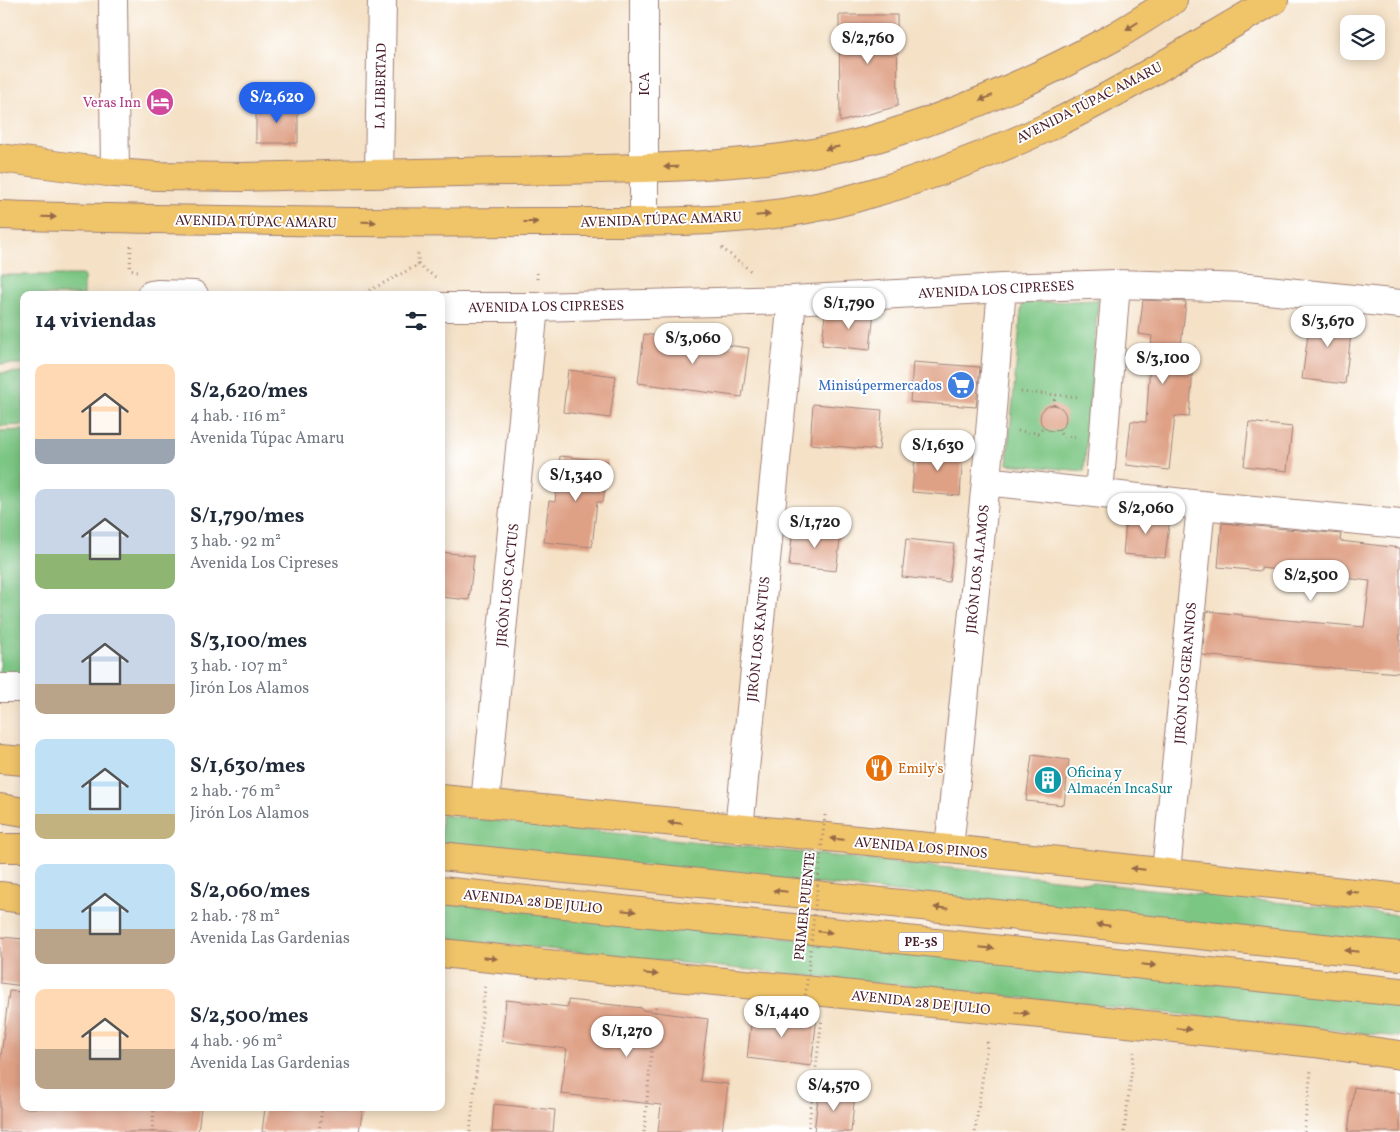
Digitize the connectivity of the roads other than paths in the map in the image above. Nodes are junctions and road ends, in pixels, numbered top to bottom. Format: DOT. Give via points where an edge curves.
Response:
graph roads {
  1 [pos="113,0"];
  2 [pos="382,0"];
  3 [pos="644,0"];
  4 [pos="1173,0"];
  5 [pos="1274,0"];
  6 [pos="0,158"];
  7 [pos="644,168"];
  8 [pos="379,173"];
  9 [pos="115,174"];
  10 [pos="0,215"];
  11 [pos="644,221"];
  12 [pos="1116,284"];
  13 [pos="1002,288"];
  14 [pos="792,300"];
  15 [pos="1400,304"];
  16 [pos="534,307"];
  17 [pos="445,308"];
  18 [pos="986,481"];
  19 [pos="1099,493"];
  20 [pos="1201,505"];
  21 [pos="1400,524"];
  22 [pos="0,688"];
  23 [pos="20,688"];
  24 [pos="0,759"];
  25 [pos="20,761"];
  26 [pos="445,800"];
  27 [pos="486,803"];
  28 [pos="0,808"];
  29 [pos="20,811"];
  30 [pos="739,829"];
  31 [pos="0,848"];
  32 [pos="20,848"];
  33 [pos="949,849"];
  34 [pos="445,856"];
  35 [pos="1166,872"];
  36 [pos="445,891"];
  37 [pos="0,896"];
  38 [pos="20,898"];
  39 [pos="1400,898"];
  40 [pos="445,953"];
  41 [pos="1400,956"];
  42 [pos="1400,992"];
  43 [pos="1400,1055"];
  1 -- 9 [label="street"];
  2 -- 8 [label="street, LA LIBERTAD"];
  3 -- 7 [label="street, ICA"];
  4 -- 7 [label="main road, one-way" via="1066,61 994,95 886,136 768,160"];
  11 -- 5 [label="main road, AVENIDA TÚPAC AMARU, one-way" via="769,215 813,208 940,172 1048,127 1099,101"];
  6 -- 9 [label="main road"];
  7 -- 8 [label="main road"];
  7 -- 11 [label="street, ICA"];
  8 -- 9 [label="main road" via="241,177"];
  10 -- 11 [label="main road, AVENIDA TÚPAC AMARU, one-way" via="418,223"];
  12 -- 13 [label="street, AVENIDA LOS CIPRESES"];
  12 -- 15 [label="street, AVENIDA LOS CIPRESES" via="1248,288"];
  12 -- 19 [label="street"];
  13 -- 14 [label="street, AVENIDA LOS CIPRESES"];
  13 -- 18 [label="street, JIRÓN LOS ALAMOS"];
  14 -- 16 [label="street, AVENIDA LOS CIPRESES"];
  14 -- 30 [label="street, JIRÓN LOS KANTUS"];
  16 -- 17 [label="street, AVENIDA LOS CIPRESES"];
  16 -- 27 [label="street, JIRÓN LOS CACTUS"];
  18 -- 19 [label="street"];
  18 -- 33 [label="street, JIRÓN LOS ALAMOS"];
  19 -- 20 [label="street"];
  20 -- 21 [label="street"];
  20 -- 35 [label="street, JIRÓN LOS GERANIOS"];
  22 -- 23 [label="street"];
  24 -- 25 [label="main road"];
  26 -- 27 [label="main road, AVENIDA LOS PINOS"];
  30 -- 27 [label="main road, AVENIDA LOS PINOS, one-way"];
  28 -- 29 [label="main road"];
  33 -- 30 [label="main road, AVENIDA LOS PINOS, one-way"];
  31 -- 32 [label="main road"];
  35 -- 33 [label="main road, AVENIDA LOS PINOS, one-way"];
  41 -- 34 [label="main road, one-way"];
  39 -- 35 [label="main road, AVENIDA LOS PINOS, one-way"];
  36 -- 42 [label="main road, AVENIDA 28 DE JULIO / PE-3S, one-way"];
  37 -- 38 [label="main road"];
  40 -- 43 [label="main road, AVENIDA 28 DE JULIO, one-way" via="659,975 815,996 1138,1024"];
}
